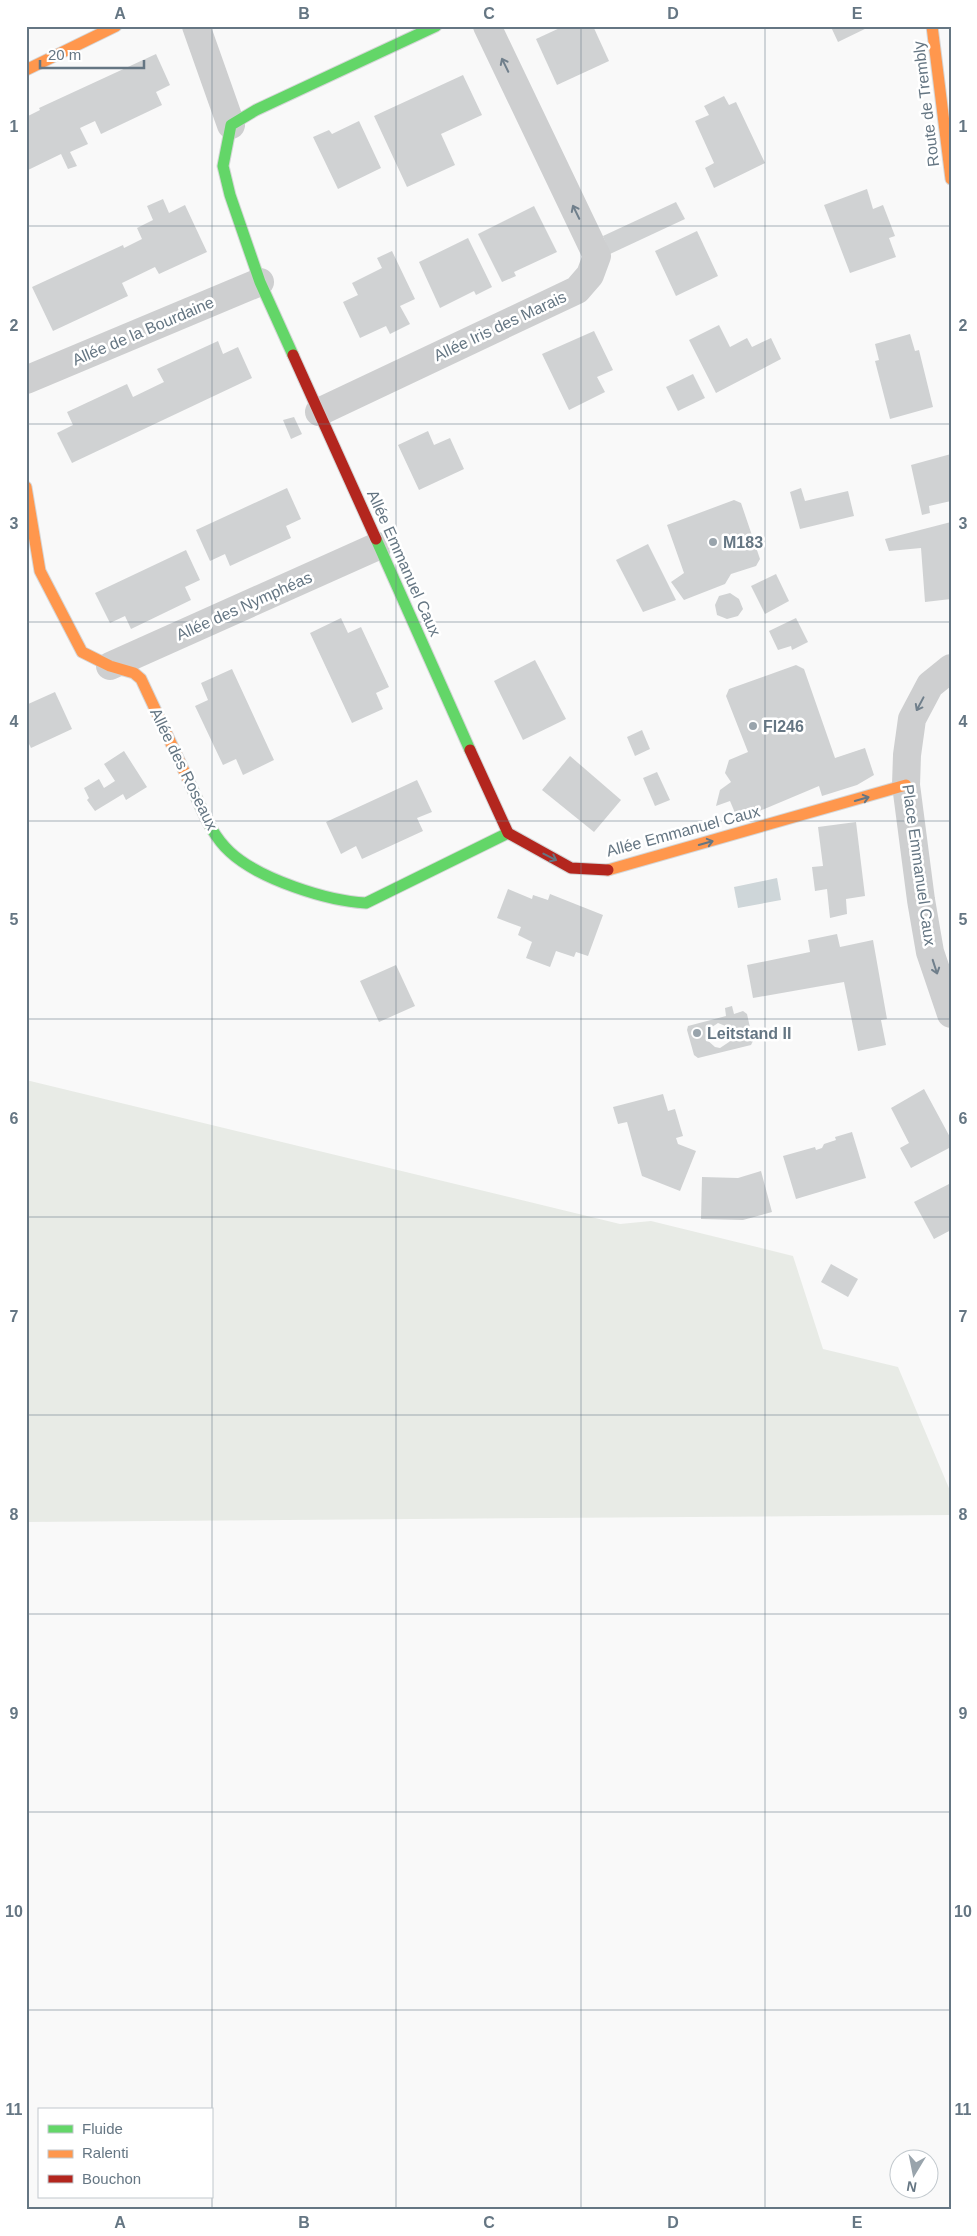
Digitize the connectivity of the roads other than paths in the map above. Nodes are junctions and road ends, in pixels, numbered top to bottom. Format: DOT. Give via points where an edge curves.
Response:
graph roads {
  1 [pos="116,26"];
  2 [pos="196,26"];
  3 [pos="436,26"];
  4 [pos="487,26"];
  5 [pos="932,26"];
  6 [pos="26,70"];
  7 [pos="230,125"];
  8 [pos="951,179"];
  9 [pos="260,282"];
  10 [pos="26,380"];
  11 [pos="319,412"];
  12 [pos="26,487"];
  13 [pos="378,546"];
  14 [pos="110,666"];
  15 [pos="951,668"];
  16 [pos="906,785"];
  17 [pos="508,832"];
  18 [pos="951,1014"];
  1 -- 6 [label="street"];
  2 -- 7 [label="street"];
  3 -- 7 [label="street"];
  11 -- 4 [label="street, Allée Iris des Marais, one-way" via="577,290 590,275 597,256"];
  5 -- 8 [label="street, Route de Trembly"];
  7 -- 9 [label="street, Allée Emmanuel Caux" via="222,166"];
  9 -- 10 [label="street, Allée de la Bourdaine"];
  9 -- 11 [label="street, Allée Emmanuel Caux"];
  11 -- 13 [label="street, Allée Emmanuel Caux"];
  12 -- 14 [label="street, Allée des Roseaux" via="40,571 82,652"];
  13 -- 14 [label="street, Allée des Nymphéas"];
  13 -- 17 [label="street, Allée Emmanuel Caux"];
  14 -- 17 [label="street, Allée des Roseaux" via="134,673 140,679 210,829 230,852 244,862 290,885 346,902 366,903"];
  15 -- 16 [label="street, Place Emmanuel Caux, one-way" via="930,685 912,719"];
  17 -- 16 [label="street, Allée Emmanuel Caux, one-way" via="571,868 609,870"];
  16 -- 18 [label="street, Place Emmanuel Caux, one-way" via="930,952"];
}
